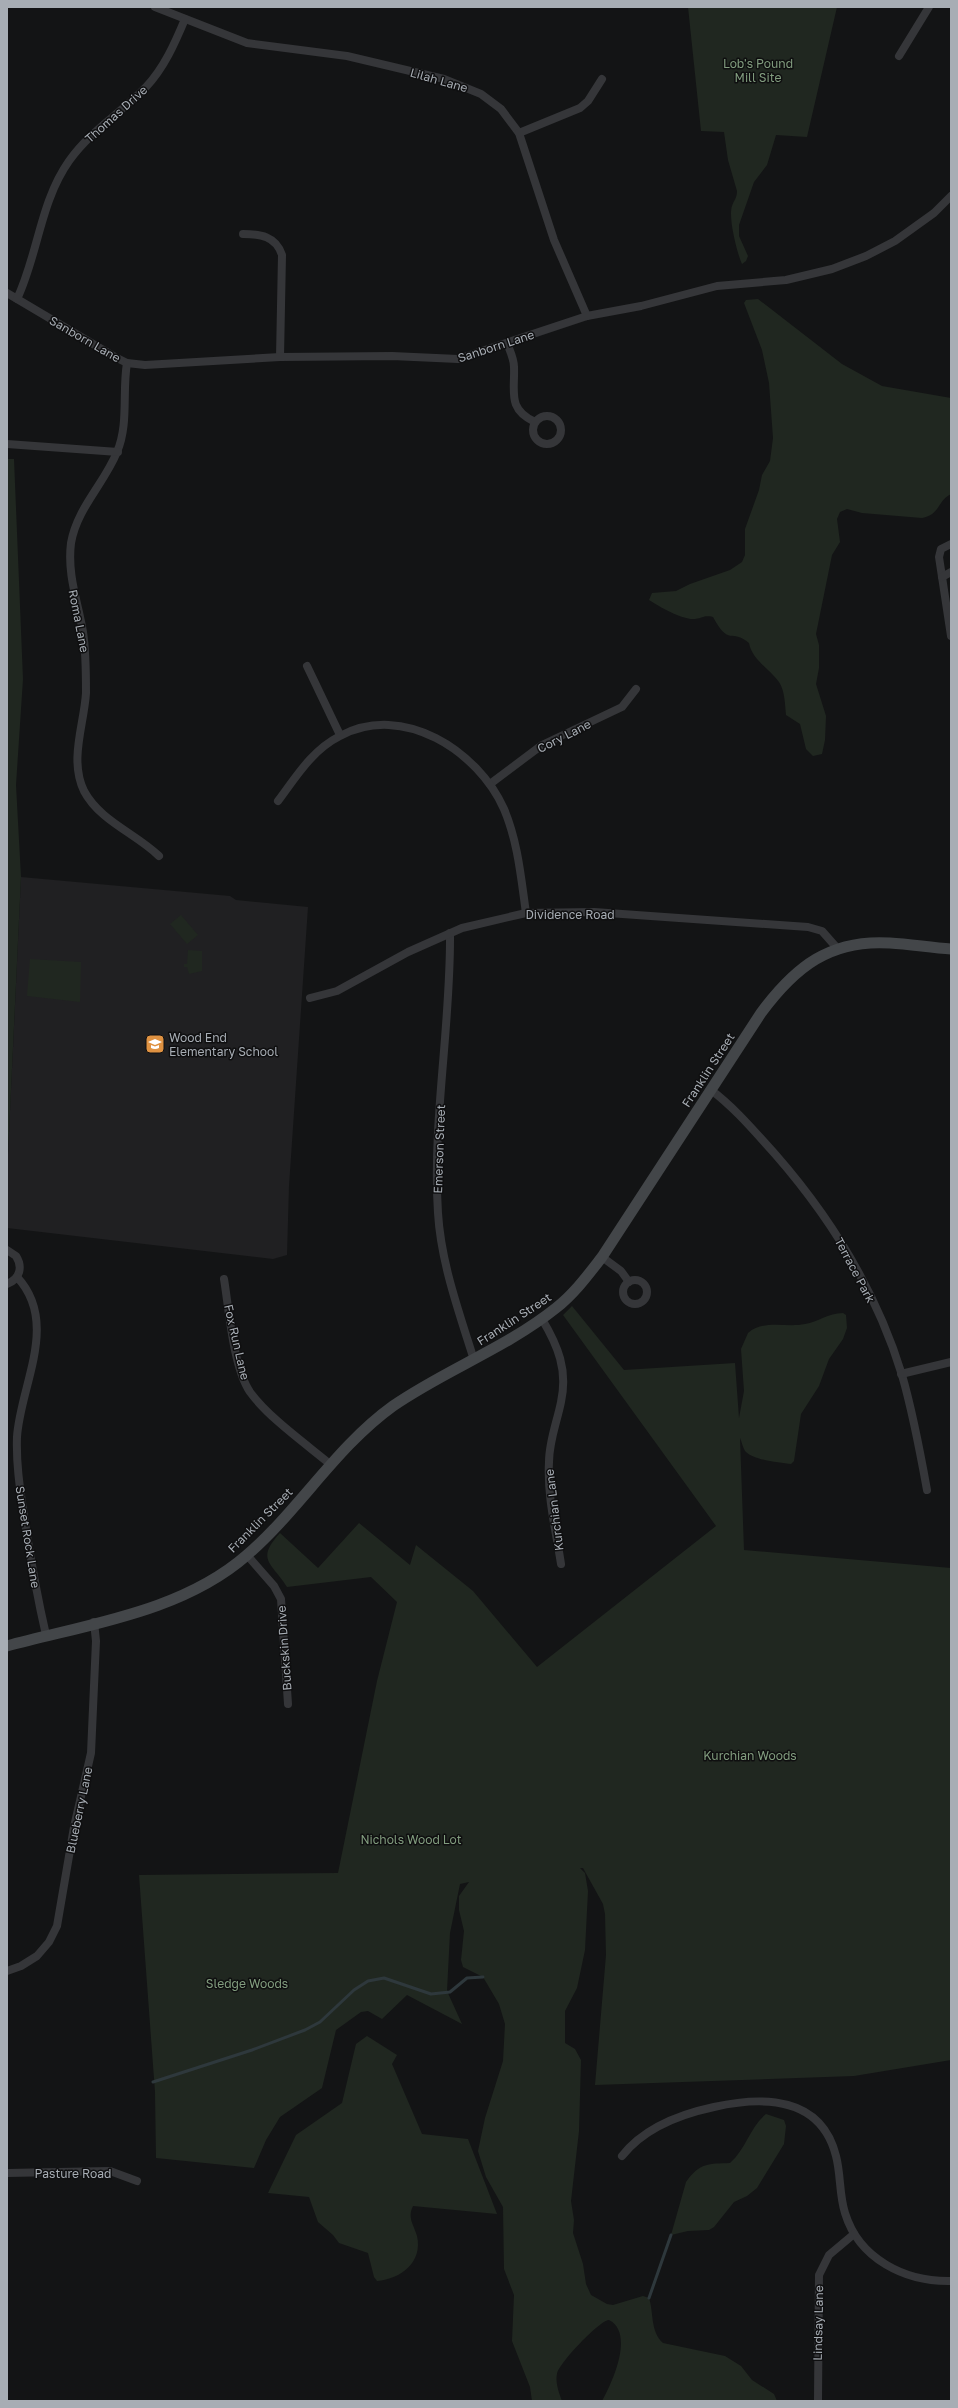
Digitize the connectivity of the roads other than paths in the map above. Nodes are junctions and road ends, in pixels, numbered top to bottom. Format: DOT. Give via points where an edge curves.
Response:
graph roads {
  1 [pos="155,7"];
  2 [pos="929,7"];
  3 [pos="186,19"];
  4 [pos="899,56"];
  5 [pos="602,80"];
  6 [pos="519,133"];
  7 [pos="951,196"];
  8 [pos="243,234"];
  9 [pos="7,293"];
  10 [pos="17,300"];
  11 [pos="587,316"];
  12 [pos="507,343"];
  13 [pos="280,357"];
  14 [pos="127,363"];
  15 [pos="536,422"];
  16 [pos="7,444"];
  17 [pos="118,452"];
  18 [pos="951,544"];
  19 [pos="951,572"];
  20 [pos="942,577"];
  21 [pos="951,636"];
  22 [pos="308,666"];
  23 [pos="636,689"];
  24 [pos="340,735"];
  25 [pos="490,784"];
  26 [pos="278,801"];
  27 [pos="159,856"];
  28 [pos="526,913"];
  29 [pos="450,933"];
  30 [pos="837,948"];
  31 [pos="951,949"];
  32 [pos="310,998"];
  33 [pos="711,1090"];
  34 [pos="7,1250"];
  35 [pos="602,1257"];
  36 [pos="17,1277"];
  37 [pos="224,1279"];
  38 [pos="629,1282"];
  39 [pos="7,1284"];
  40 [pos="542,1319"];
  41 [pos="474,1360"];
  42 [pos="951,1362"];
  43 [pos="901,1374"];
  44 [pos="330,1464"];
  45 [pos="928,1490"];
  46 [pos="247,1555"];
  47 [pos="561,1564"];
  48 [pos="94,1622"];
  49 [pos="46,1635"];
  50 [pos="7,1646"];
  51 [pos="288,1704"];
  52 [pos="7,1971"];
  53 [pos="622,2156"];
  54 [pos="7,2173"];
  55 [pos="137,2181"];
  56 [pos="854,2234"];
  57 [pos="951,2281"];
  58 [pos="818,2401"];
  1 -- 3 [label="street, Lilah Lane"];
  2 -- 4 [label="street"];
  3 -- 6 [label="street, Lilah Lane" via="247,43 347,56 461,85 495,104"];
  3 -- 10 [label="street, Thomas Drive" via="167,59 151,81 96,130 69,162 49,202 29,273"];
  5 -- 6 [label="street" via="580,108"];
  6 -- 11 [label="street, Lilah Lane" via="554,240"];
  7 -- 11 [label="street, Sanborn Lane" via="934,213 895,241 832,269 786,280 717,286 641,306"];
  8 -- 13 [label="street" via="268,237 276,243 281,252 283,274"];
  9 -- 10 [label="street, Sanborn Lane"];
  10 -- 14 [label="street, Sanborn Lane"];
  11 -- 12 [label="street, Sanborn Lane"];
  12 -- 13 [label="street, Sanborn Lane" via="448,360 392,356"];
  12 -- 15 [label="street" via="514,365 514,400 525,417"];
  13 -- 14 [label="street, Sanborn Lane" via="151,365"];
  14 -- 17 [label="street, Roma Lane" via="123,430"];
  16 -- 17 [label="street"];
  17 -- 27 [label="street, Roma Lane" via="82,512 72,543 70,577 83,632 86,665 86,694 77,756 78,769 85,791 98,809"];
  18 -- 20 [label="street" via="939,552"];
  19 -- 20 [label="street"];
  20 -- 21 [label="street"];
  22 -- 24 [label="street"];
  23 -- 25 [label="street, Cory Lane" via="622,707 546,742"];
  24 -- 25 [label="street" via="381,725 402,726 424,732 456,750 472,763"];
  24 -- 26 [label="street" via="305,765"];
  25 -- 28 [label="street" via="504,810 512,834"];
  28 -- 29 [label="street, Dividence Road" via="485,921"];
  28 -- 30 [label="street, Dividence Road" via="594,912 808,927 822,931"];
  29 -- 32 [label="street, Dividence Road" via="408,952 337,991"];
  29 -- 41 [label="street, Emerson Street" via="448,1015 437,1167 438,1213 446,1265"];
  30 -- 31 [label="main road, Franklin Street" via="878,942"];
  30 -- 33 [label="main road, Franklin Street" via="808,964 783,984"];
  33 -- 35 [label="main road, Franklin Street"];
  33 -- 43 [label="street, Terrace Park" via="750,1127 804,1188 824,1215 861,1278 890,1342"];
  34 -- 36 [label="street" via="16,1256 19,1262"];
  35 -- 38 [label="street" via="621,1271"];
  35 -- 40 [label="main road, Franklin Street" via="575,1291"];
  36 -- 39 [label="street"];
  36 -- 49 [label="street, Sunset Rock Lane" via="30,1299 36,1327 35,1357 20,1415 17,1464 32,1565"];
  37 -- 44 [label="street, Fox Run Lane" via="240,1366 250,1392 266,1410"];
  40 -- 41 [label="main road, Franklin Street"];
  40 -- 47 [label="street, Kurchian Lane" via="558,1350 563,1372 563,1392 550,1442 549,1463 551,1504"];
  41 -- 44 [label="main road, Franklin Street" via="381,1415"];
  42 -- 43 [label="street"];
  43 -- 45 [label="street, Terrace Park"];
  44 -- 46 [label="main road, Franklin Street"];
  46 -- 48 [label="main road, Franklin Street" via="208,1582 183,1595 158,1605"];
  46 -- 51 [label="street, Buckskin Drive" via="274,1586 281,1599"];
  48 -- 49 [label="main road, Franklin Street"];
  48 -- 52 [label="street, Blueberry Lane" via="96,1641 91,1753 74,1828 57,1926 49,1942 37,1956 22,1966"];
  49 -- 50 [label="main road, Franklin Street"];
  53 -- 56 [label="street" via="642,2136 684,2115 746,2101 778,2102 809,2116 822,2127 830,2140 838,2163 844,2211"];
  54 -- 55 [label="street, Pasture Road" via="110,2171"];
  56 -- 57 [label="street" via="866,2249 894,2270 918,2278"];
  56 -- 58 [label="street, Lindsay Lane" via="828,2255 820,2272"];
}
